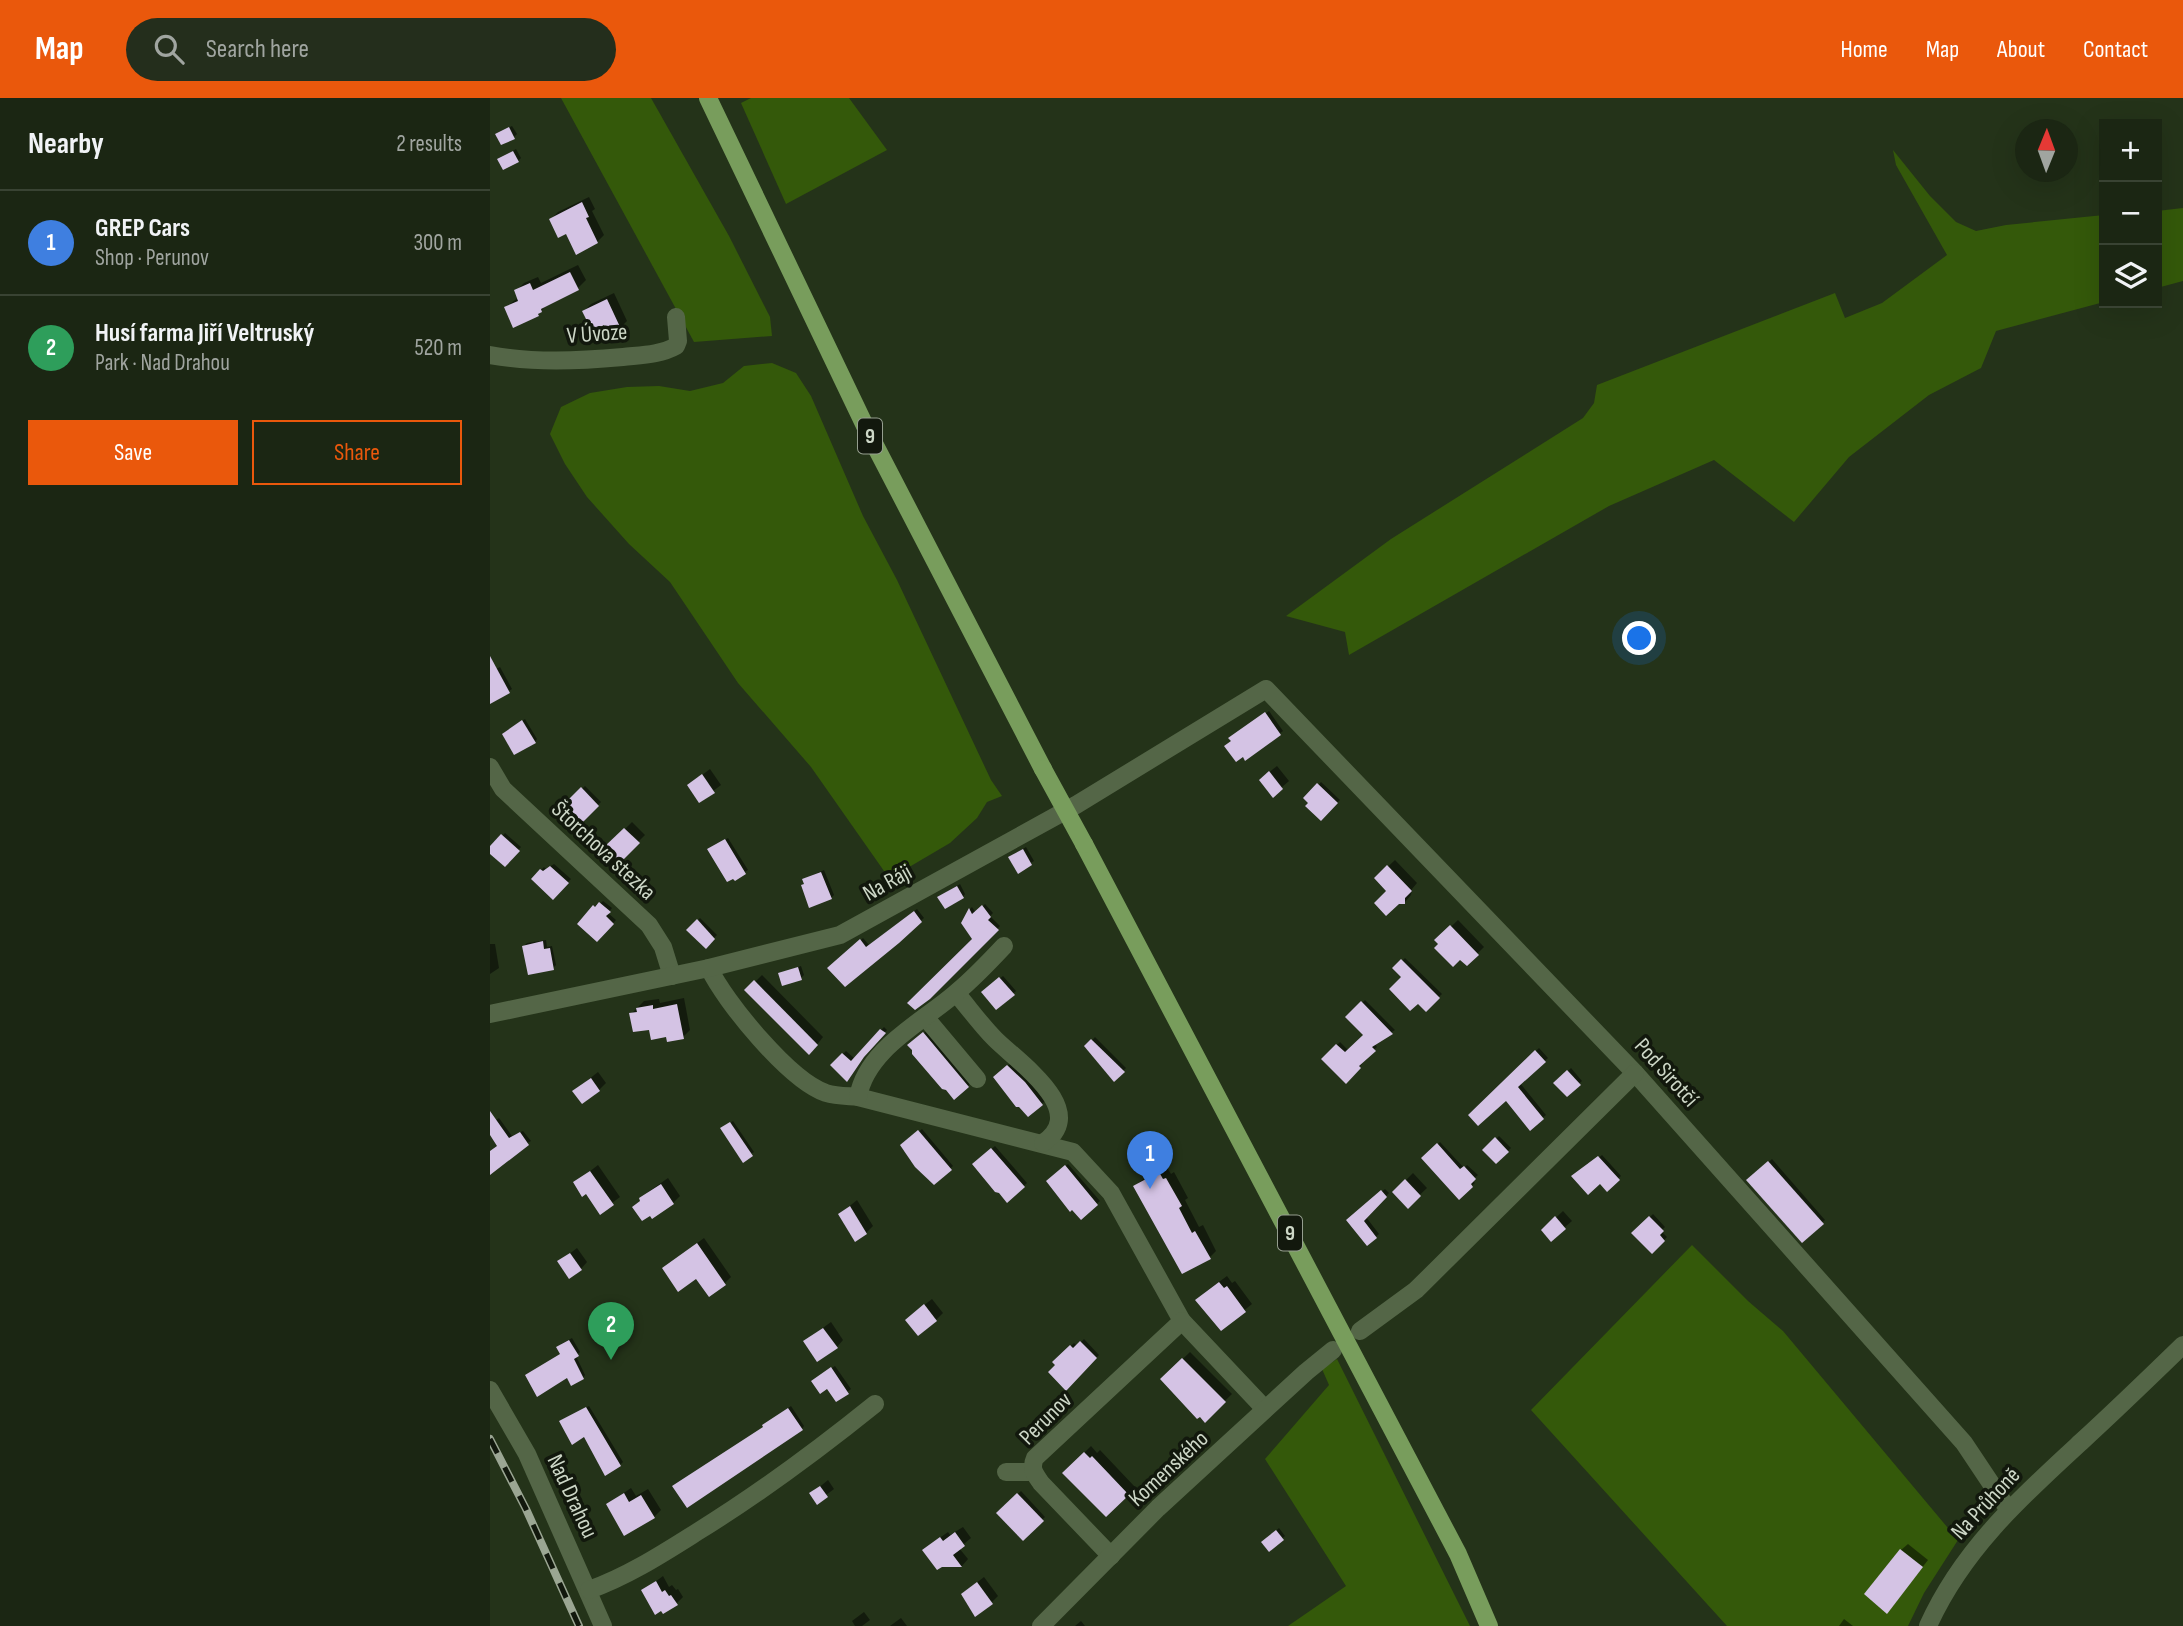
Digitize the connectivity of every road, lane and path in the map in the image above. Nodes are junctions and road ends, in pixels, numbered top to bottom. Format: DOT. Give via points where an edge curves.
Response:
graph roads {
  1 [pos="708,98"];
  2 [pos="676,317"];
  3 [pos="490,355"];
  4 [pos="1266,689"];
  5 [pos="490,767"];
  6 [pos="1004,946"];
  7 [pos="709,968"];
  8 [pos="672,976"];
  9 [pos="956,993"];
  10 [pos="490,1014"];
  11 [pos="925,1017"];
  12 [pos="1635,1073"];
  13 [pos="977,1079"];
  14 [pos="858,1097"];
  15 [pos="1043,1143"];
  16 [pos="1182,1321"];
  17 [pos="1360,1331"];
  18 [pos="2183,1345"];
  19 [pos="1333,1350"];
  20 [pos="490,1390"];
  21 [pos="875,1404"];
  22 [pos="1265,1409"];
  23 [pos="1006,1472"];
  24 [pos="1033,1472"];
  25 [pos="2008,1509"];
  26 [pos="1111,1556"];
  27 [pos="589,1590"];
  28 [pos="603,1626"];
  29 [pos="1041,1626"];
  30 [pos="1489,1626"];
  31 [pos="1928,1626"];
  1 -- 30 [label="main road, 9, bridge" via="866,428 1458,1554"];
  2 -- 3 [label="street, V Úvoze" via="676,346 662,352 544,361"];
  4 -- 7 [label="street, Na Ráji" via="1076,804 840,935"];
  4 -- 12 [label="street, Pod Sirotčí"];
  5 -- 8 [label="street, Štorchova stezka" via="503,789 649,925 663,947"];
  6 -- 9 [label="street"];
  7 -- 8 [label="street, Na Ráji"];
  7 -- 14 [label="street" via="722,993 802,1081 826,1093"];
  8 -- 10 [label="street, Na Ráji"];
  9 -- 11 [label="street"];
  9 -- 15 [label="street" via="1056,1102 1060,1125"];
  11 -- 13 [label="street"];
  11 -- 14 [label="street" via="874,1064"];
  12 -- 17 [label="street" via="1416,1290"];
  12 -- 25 [label="street, Pod Sirotčí" via="1965,1443"];
  14 -- 15 [label="street"];
  15 -- 16 [label="street" via="1073,1152 1111,1193"];
  16 -- 22 [label="street"];
  16 -- 24 [label="street, Perunov" via="1035,1458"];
  18 -- 25 [label="street, Na Průhoně"];
  19 -- 22 [label="street, Komenského"];
  20 -- 27 [label="street, Nad Drahou" via="527,1454"];
  21 -- 27 [label="street" via="759,1493 660,1555"];
  22 -- 26 [label="street, Komenského"];
  23 -- 24 [label="street"];
  24 -- 26 [label="street, Perunov"];
  25 -- 31 [label="street, Na Průhoně" via="1953,1579"];
  26 -- 29 [label="street, Komenského"];
  27 -- 28 [label="street, Nad Drahou"];
}
